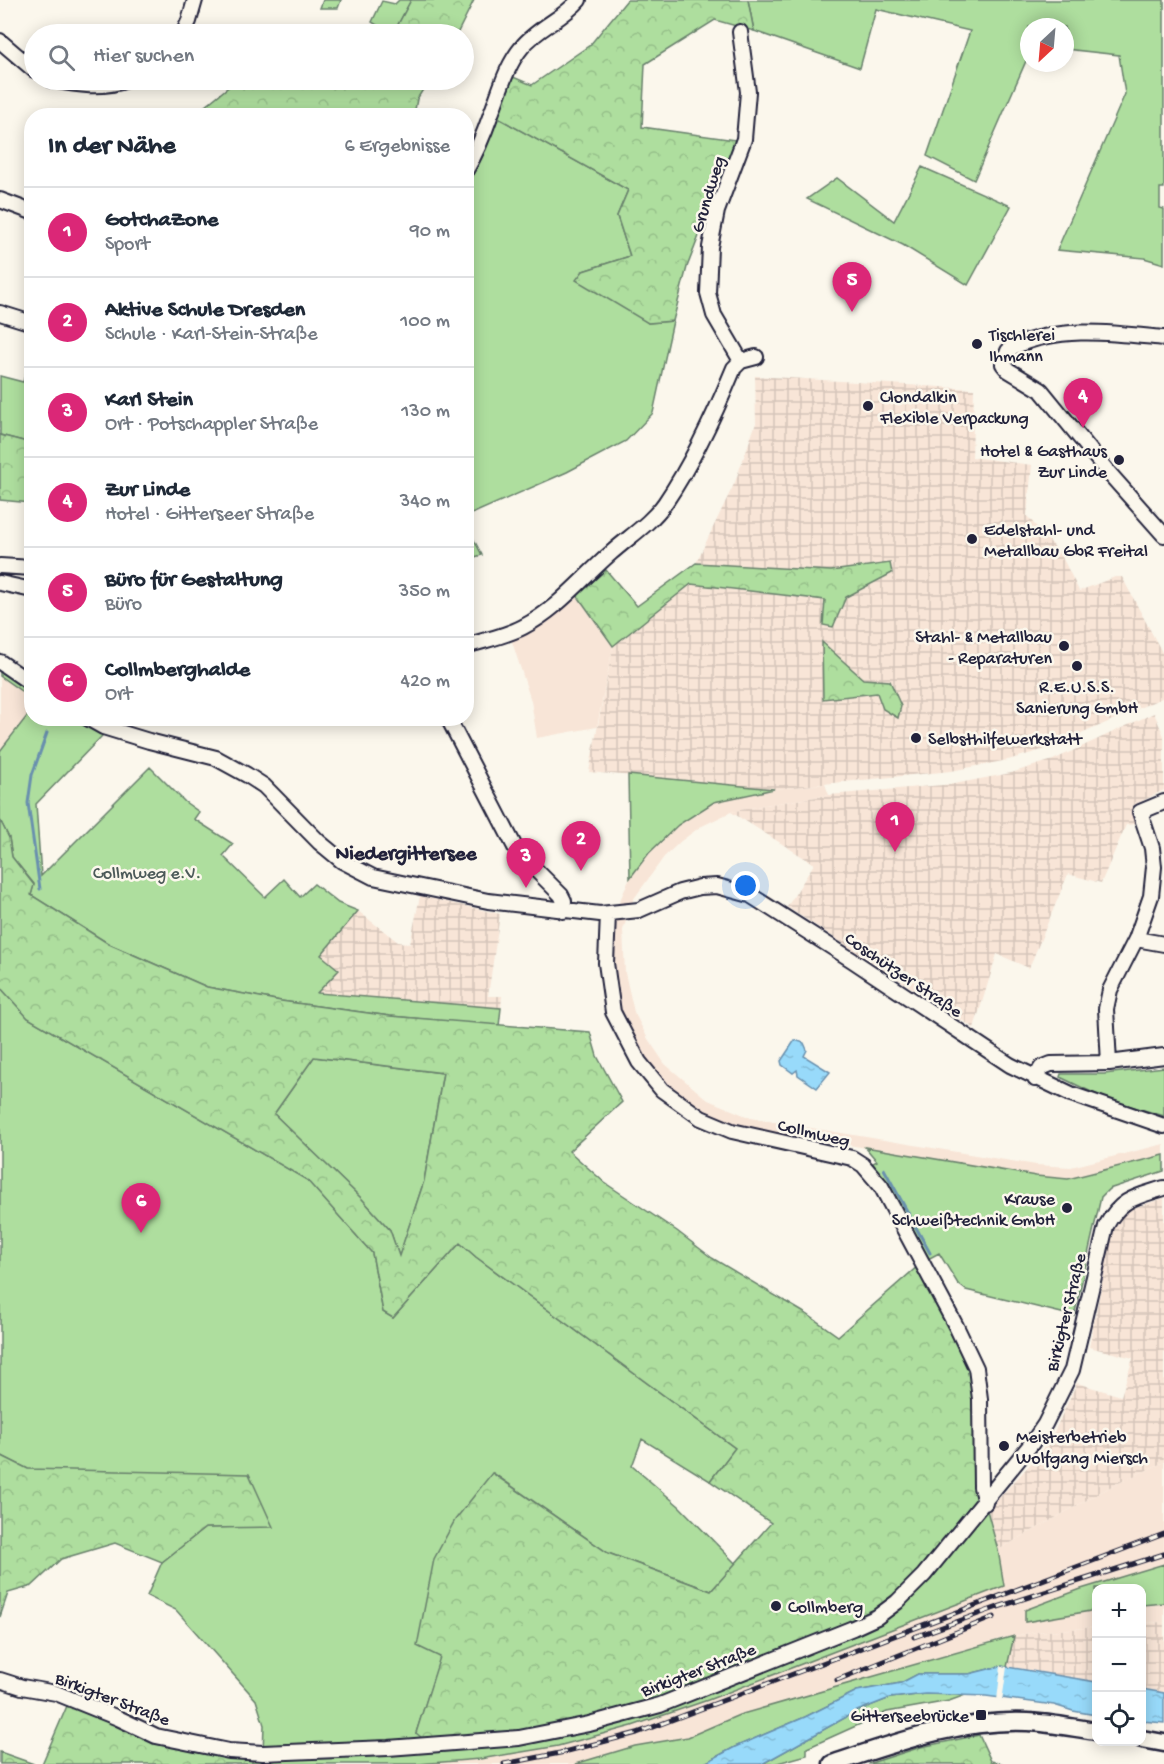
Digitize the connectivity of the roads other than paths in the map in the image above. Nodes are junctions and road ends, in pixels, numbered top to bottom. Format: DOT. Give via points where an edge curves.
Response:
graph roads {
  1 [pos="195,0"];
  2 [pos="579,0"];
  3 [pos="188,24"];
  4 [pos="740,32"];
  5 [pos="0,41"];
  6 [pos="24,61"];
  7 [pos="474,155"];
  8 [pos="0,200"];
  9 [pos="24,209"];
  10 [pos="0,313"];
  11 [pos="24,320"];
  12 [pos="1164,338"];
  13 [pos="756,357"];
  14 [pos="741,361"];
  15 [pos="1164,535"];
  16 [pos="0,566"];
  17 [pos="24,568"];
  18 [pos="0,583"];
  19 [pos="24,588"];
  20 [pos="474,643"];
  21 [pos="0,662"];
  22 [pos="24,678"];
  23 [pos="101,726"];
  24 [pos="452,726"];
  25 [pos="1164,802"];
  26 [pos="563,910"];
  27 [pos="608,914"];
  28 [pos="1136,939"];
  29 [pos="1164,944"];
  30 [pos="1164,1056"];
  31 [pos="1109,1063"];
  32 [pos="1035,1078"];
  33 [pos="1164,1125"];
  34 [pos="1164,1188"];
  35 [pos="985,1503"];
  36 [pos="0,1680"];
  37 [pos="1092,1730"];
  38 [pos="1146,1740"];
  39 [pos="1164,1743"];
  40 [pos="832,1764"];
  1 -- 3 [label="street"];
  2 -- 7 [label="street" via="565,15 526,42 518,53"];
  4 -- 14 [label="street, Grundweg" via="748,92 744,139 717,211 710,247 708,293 714,315"];
  5 -- 6 [label="street"];
  8 -- 9 [label="street"];
  10 -- 11 [label="street"];
  12 -- 15 [label="street" via="1055,334 1013,347 1003,364 1041,390"];
  13 -- 14 [label="street"];
  14 -- 20 [label="street" via="734,368 685,470 658,512 560,602 523,627"];
  16 -- 17 [label="street"];
  18 -- 19 [label="street"];
  21 -- 22 [label="street"];
  23 -- 26 [label="street, Coschützer Straße" via="216,758 248,775 342,861 373,877 488,902"];
  24 -- 26 [label="street" via="511,841 561,895"];
  25 -- 28 [label="street" via="1140,812 1154,867 1151,896"];
  26 -- 27 [label="street, Coschützer Straße"];
  27 -- 32 [label="street, Coschützer Straße" via="639,910 700,887 717,886 750,895 982,1048"];
  27 -- 35 [label="street, Collmweg" via="606,963 613,1012 639,1062 662,1090 690,1111 732,1131 852,1158 880,1186 976,1368"];
  28 -- 29 [label="street"];
  28 -- 31 [label="street" via="1110,990 1106,1009"];
  30 -- 31 [label="street"];
  31 -- 32 [label="street" via="1051,1064 1041,1068"];
  32 -- 33 [label="street, Coschützer Straße"];
  34 -- 35 [label="street, Birkigter Straße" via="1128,1199 1106,1226 1072,1370 1045,1424"];
  35 -- 36 [label="street, Birkigter Straße" via="924,1575 877,1617 660,1704 519,1738 388,1748 229,1751 156,1736 56,1694"];
  37 -- 40 [label="main road" via="1027,1722 981,1724 950,1728"];
  38 -- 39 [label="main road"];
}
